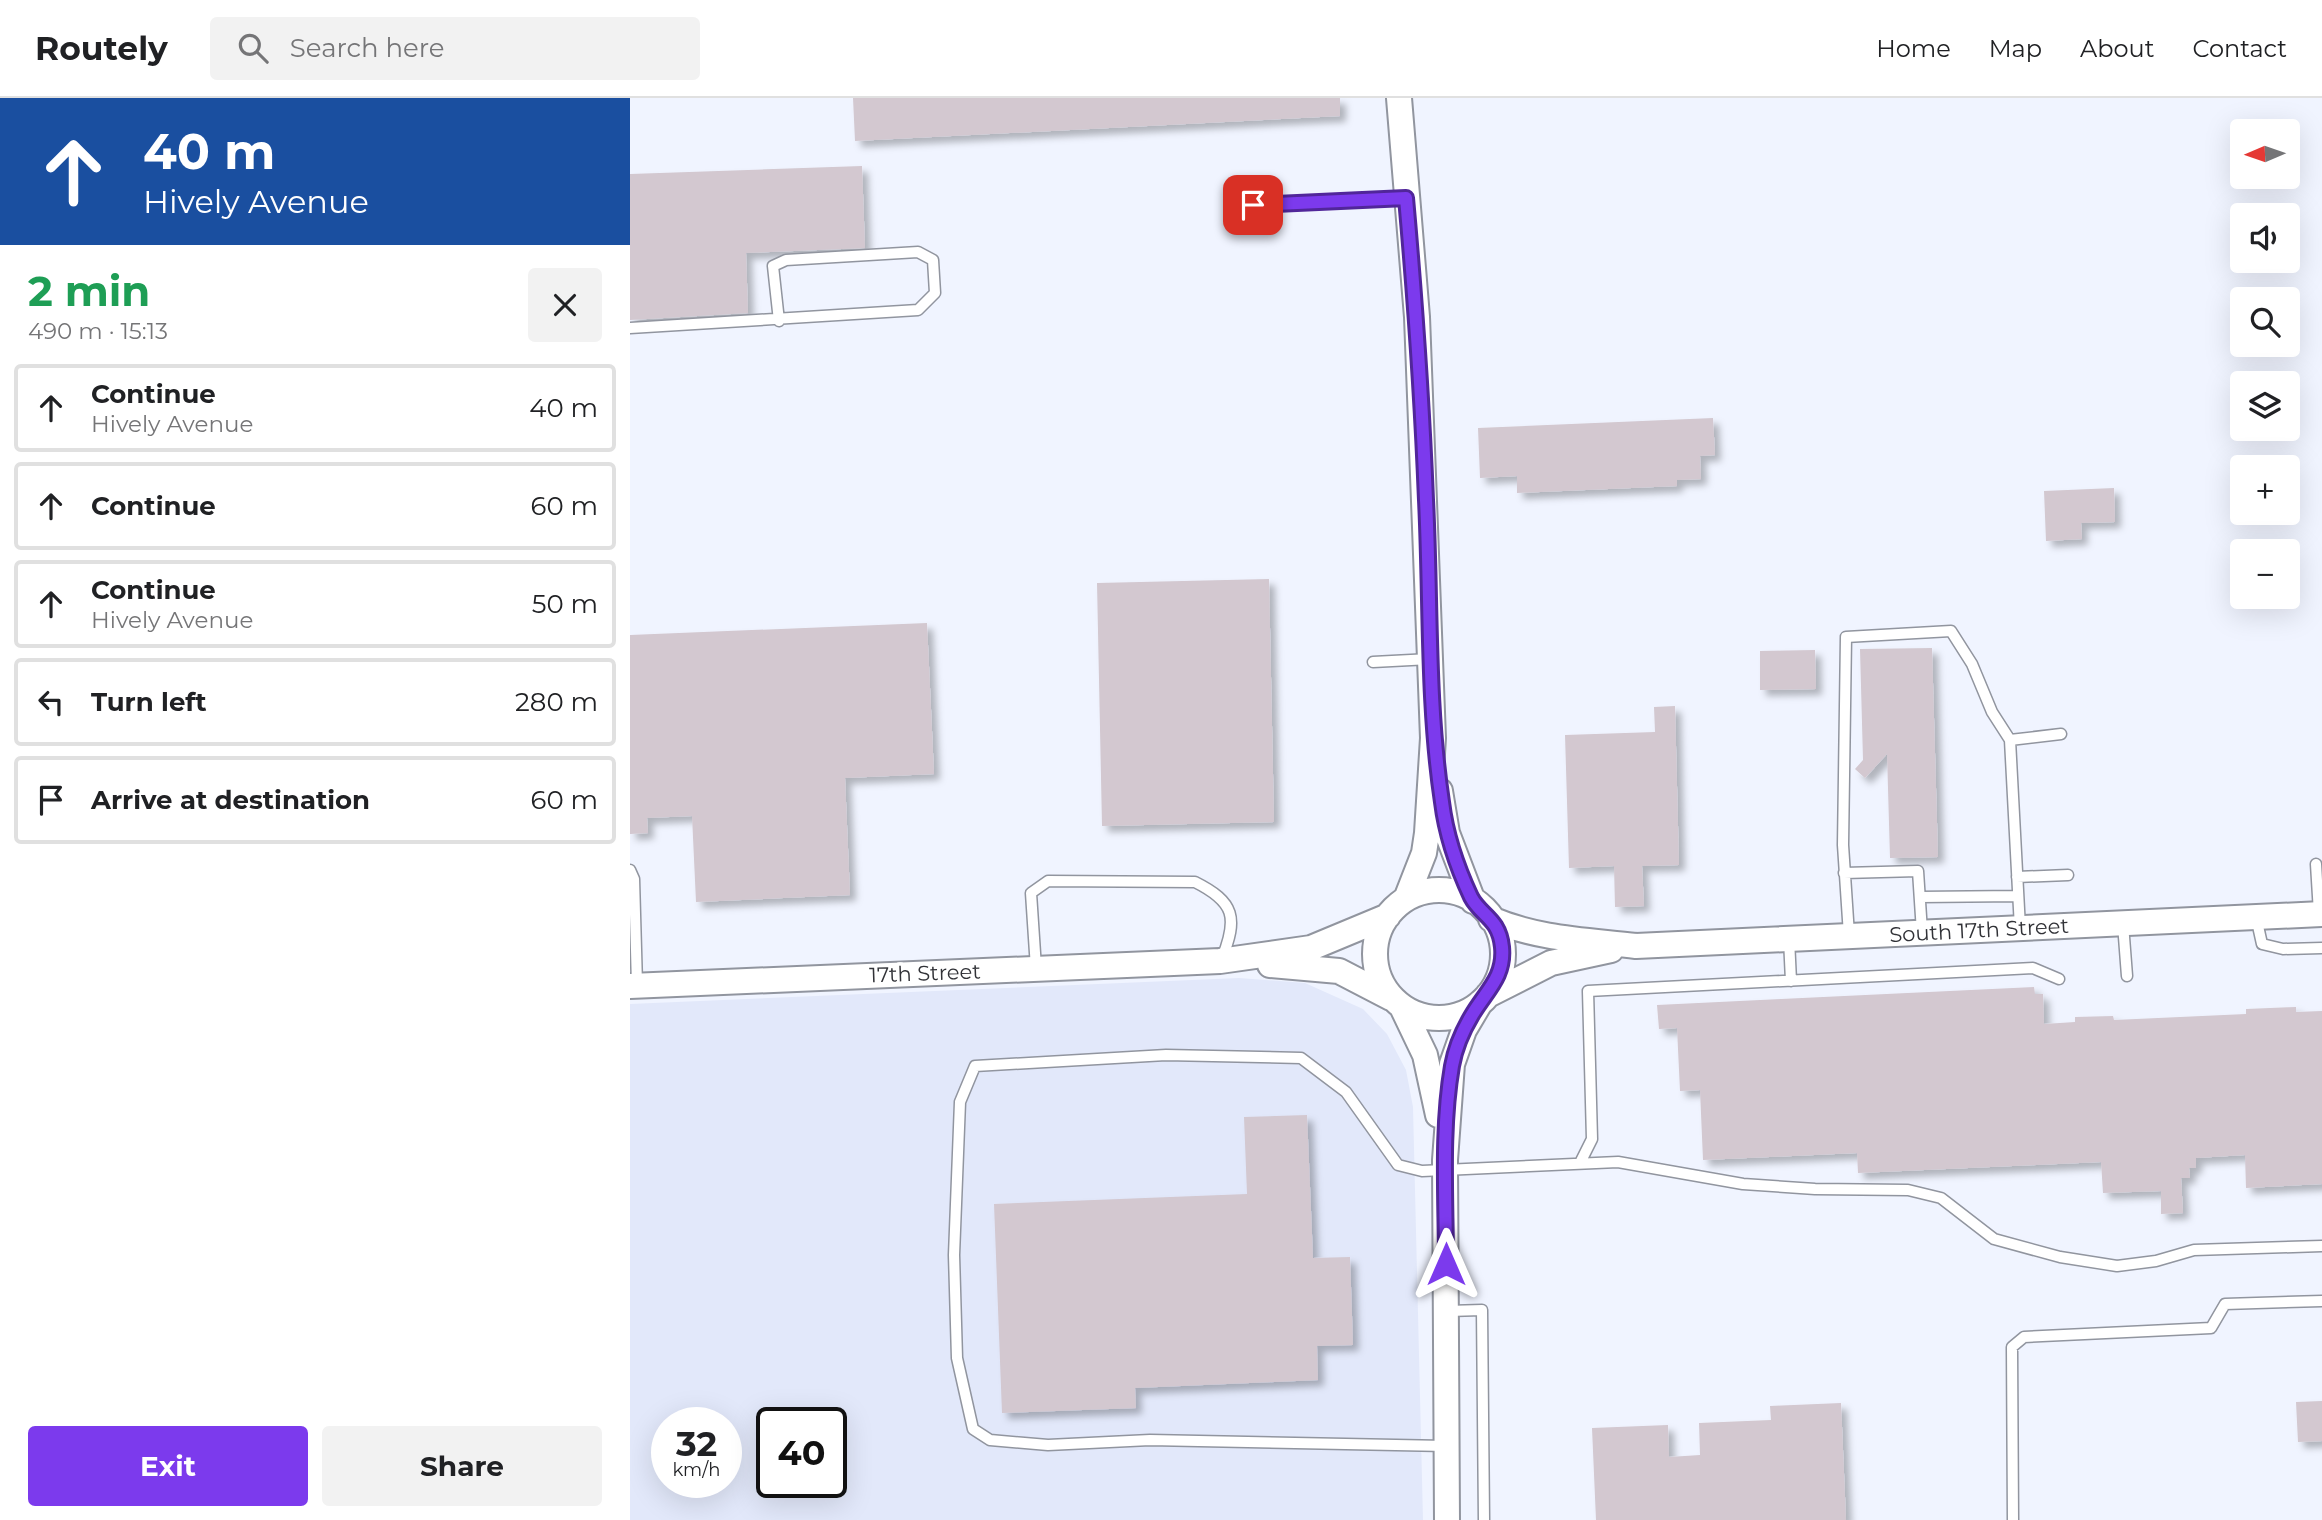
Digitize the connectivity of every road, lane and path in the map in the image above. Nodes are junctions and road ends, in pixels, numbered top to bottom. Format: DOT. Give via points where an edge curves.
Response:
graph roads {
  1 [pos="1399,98"];
  2 [pos="1406,198"];
  3 [pos="1253,205"];
  4 [pos="779,321"];
  5 [pos="630,328"];
  6 [pos="1431,659"];
  7 [pos="1373,662"];
  8 [pos="2061,734"];
  9 [pos="1433,738"];
  10 [pos="2010,740"];
  11 [pos="2316,864"];
  12 [pos="630,870"];
  13 [pos="1844,873"];
  14 [pos="2068,875"];
  15 [pos="2017,877"];
  16 [pos="2018,896"];
  17 [pos="1920,897"];
  18 [pos="1406,900"];
  19 [pos="1473,901"];
  20 [pos="2321,915"];
  21 [pos="1388,916"];
  22 [pos="2256,918"];
  23 [pos="1491,919"];
  24 [pos="2123,924"];
  25 [pos="2020,928"];
  26 [pos="1922,933"];
  27 [pos="1849,936"];
  28 [pos="1789,939"];
  29 [pos="1636,946"];
  30 [pos="2322,948"];
  31 [pos="1220,961"];
  32 [pos="1036,969"];
  33 [pos="2127,976"];
  34 [pos="2060,979"];
  35 [pos="1791,981"];
  36 [pos="633,986"];
  37 [pos="1484,999"];
  38 [pos="1398,1003"];
  39 [pos="1580,1163"];
  40 [pos="1445,1165"];
  41 [pos="2322,1246"];
  42 [pos="2322,1301"];
  43 [pos="1446,1311"];
  44 [pos="1447,1446"];
  45 [pos="1447,1520"];
  46 [pos="1483,1520"];
  47 [pos="2012,1520"];
  1 -- 2 [label="street"];
  2 -- 3 [label="lane"];
  2 -- 6 [label="street" via="1421,396"];
  4 -- 4 [label="lane" via="918,310 935,293 933,260 918,252 786,260 774,265"];
  4 -- 5 [label="lane"];
  6 -- 7 [label="lane"];
  6 -- 9 [label="street"];
  8 -- 10 [label="lane"];
  9 -- 18 [label="street" via="1427,833"];
  9 -- 19 [label="street" via="1447,833"];
  10 -- 13 [label="lane" via="1951,631 1846,637"];
  10 -- 15 [label="lane"];
  11 -- 20 [label="lane"];
  12 -- 36 [label="lane" via="634,878"];
  13 -- 17 [label="lane" via="1918,872"];
  13 -- 27 [label="lane"];
  14 -- 15 [label="lane"];
  15 -- 16 [label="lane"];
  16 -- 17 [label="lane"];
  16 -- 25 [label="lane"];
  17 -- 26 [label="lane"];
  18 -- 19 [label="street" via="1433,891 1460,894"];
  18 -- 21 [label="street"];
  19 -- 23 [label="street"];
  20 -- 22 [label="street, South 17th Street"];
  21 -- 31 [label="street, 17th Street" via="1311,948"];
  21 -- 38 [label="street" via="1377,939 1375,961 1381,981"];
  22 -- 24 [label="street, South 17th Street"];
  22 -- 30 [label="lane" via="2262,944"];
  23 -- 29 [label="street" via="1553,938"];
  23 -- 37 [label="street" via="1502,945 1502,960 1500,973"];
  24 -- 25 [label="street, South 17th Street"];
  24 -- 33 [label="lane"];
  25 -- 26 [label="street, South 17th Street"];
  26 -- 27 [label="street, South 17th Street"];
  27 -- 28 [label="street, South 17th Street"];
  28 -- 29 [label="street, South 17th Street"];
  28 -- 35 [label="lane"];
  29 -- 37 [label="street" via="1551,962"];
  31 -- 32 [label="street, 17th Street"];
  31 -- 32 [label="lane" via="1233,929 1227,905 1195,882 1048,881 1031,893"];
  31 -- 38 [label="street, 17th Street" via="1339,971"];
  32 -- 36 [label="street, 17th Street"];
  34 -- 35 [label="lane" via="2033,968"];
  35 -- 39 [label="lane" via="1588,991 1592,1139"];
  37 -- 38 [label="street" via="1448,1018 1423,1016"];
  37 -- 40 [label="street" via="1464,1030 1452,1064"];
  38 -- 40 [label="street" via="1428,1063"];
  39 -- 40 [label="lane"];
  39 -- 41 [label="lane" via="1618,1163 1743,1184 1908,1189 1941,1198 1994,1238 2060,1257 2117,1266 2194,1250"];
  40 -- 43 [label="street"];
  40 -- 44 [label="lane" via="1422,1171 1398,1166 1346,1092 1301,1058 1166,1055 975,1066 960,1102 954,1255 957,1358 973,1429 990,1440 1048,1445 1150,1440"];
  42 -- 47 [label="lane" via="2225,1304 2211,1328 2024,1337 2012,1347"];
  43 -- 44 [label="street"];
  43 -- 46 [label="lane" via="1482,1310"];
  44 -- 45 [label="street"];
}
